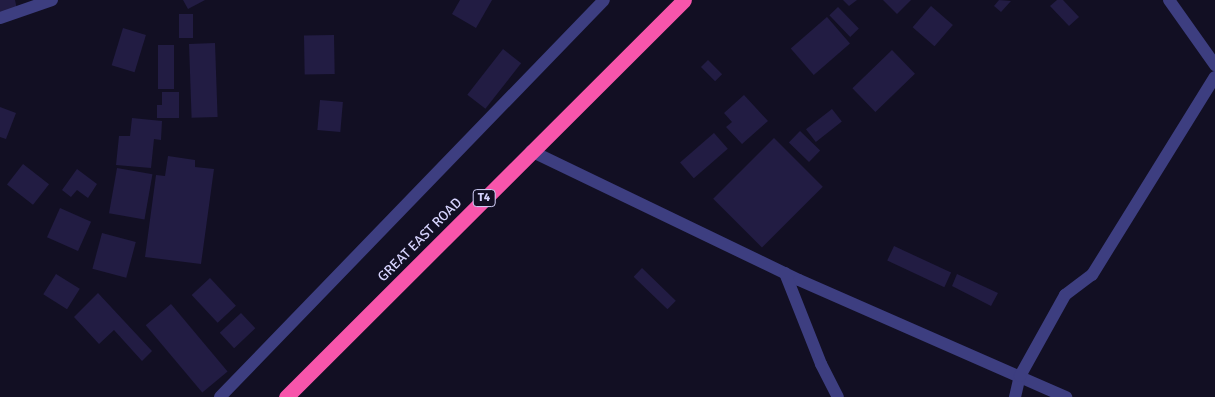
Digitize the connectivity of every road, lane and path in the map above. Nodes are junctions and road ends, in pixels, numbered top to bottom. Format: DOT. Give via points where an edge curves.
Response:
graph roads {
  1 [pos="52,0"];
  2 [pos="604,0"];
  3 [pos="684,0"];
  4 [pos="1168,0"];
  5 [pos="0,18"];
  6 [pos="1215,65"];
  7 [pos="1215,77"];
  8 [pos="531,151"];
  9 [pos="784,272"];
  10 [pos="1020,376"];
  11 [pos="220,397"];
  12 [pos="286,397"];
  13 [pos="838,397"];
  14 [pos="1015,397"];
  15 [pos="1066,397"];
  1 -- 5 [label="street"];
  2 -- 11 [label="street"];
  3 -- 8 [label="highway, GREAT EAST ROAD / T4"];
  4 -- 6 [label="street"];
  7 -- 10 [label="street" via="1092,275 1065,295"];
  8 -- 9 [label="street"];
  8 -- 12 [label="highway, GREAT EAST ROAD / T4"];
  9 -- 10 [label="street"];
  9 -- 13 [label="street" via="821,364"];
  10 -- 14 [label="street"];
  10 -- 15 [label="street"];
}
